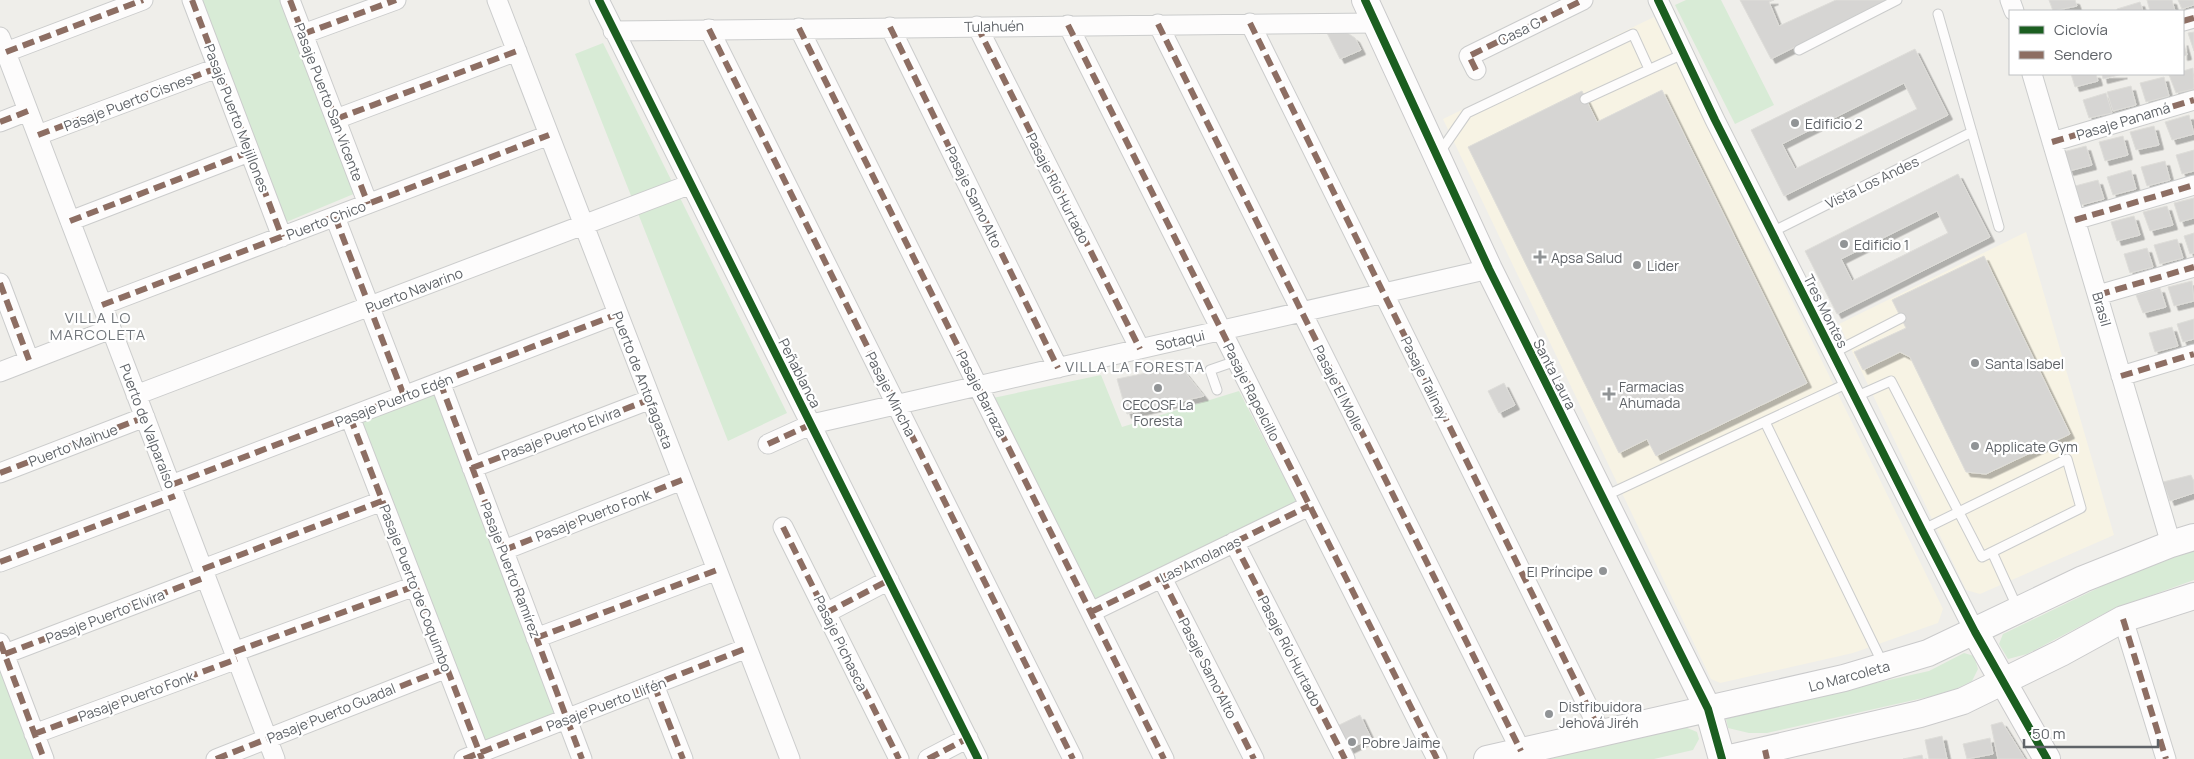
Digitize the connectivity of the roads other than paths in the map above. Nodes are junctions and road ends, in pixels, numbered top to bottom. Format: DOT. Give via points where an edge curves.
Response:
graph roads {
  1 [pos="143,0"];
  2 [pos="192,0"];
  3 [pos="290,0"];
  4 [pos="396,0"];
  5 [pos="497,0"];
  6 [pos="599,0"];
  7 [pos="1583,0"];
  8 [pos="1658,0"];
  9 [pos="1897,0"];
  10 [pos="1368,6"];
  11 [pos="1938,14"];
  12 [pos="1250,23"];
  13 [pos="1158,24"];
  14 [pos="1068,25"];
  15 [pos="977,26"];
  16 [pos="890,27"];
  17 [pos="799,28"];
  18 [pos="709,29"];
  19 [pos="613,31"];
  20 [pos="303,34"];
  21 [pos="3,44"];
  22 [pos="1799,50"];
  23 [pos="517,51"];
  24 [pos="1683,54"];
  25 [pos="218,68"];
  26 [pos="1649,69"];
  27 [pos="1476,70"];
  28 [pos="2032,75"];
  29 [pos="1586,99"];
  30 [pos="2194,100"];
  31 [pos="28,111"];
  32 [pos="336,119"];
  33 [pos="0,122"];
  34 [pos="1972,132"];
  35 [pos="549,135"];
  36 [pos="38,136"];
  37 [pos="2052,142"];
  38 [pos="250,152"];
  39 [pos="1437,157"];
  40 [pos="691,184"];
  41 [pos="2194,185"];
  42 [pos="368,204"];
  43 [pos="335,216"];
  44 [pos="2075,220"];
  45 [pos="70,221"];
  46 [pos="584,225"];
  47 [pos="1999,227"];
  48 [pos="1772,232"];
  49 [pos="282,237"];
  50 [pos="2194,267"];
  51 [pos="1489,269"];
  52 [pos="0,283"];
  53 [pos="1382,293"];
  54 [pos="2098,295"];
  55 [pos="102,305"];
  56 [pos="369,306"];
  57 [pos="1301,312"];
  58 [pos="618,314"];
  59 [pos="1901,318"];
  60 [pos="111,329"];
  61 [pos="1221,330"];
  62 [pos="1140,349"];
  63 [pos="1833,353"];
  64 [pos="2194,354"];
  65 [pos="29,360"];
  66 [pos="1236,361"];
  67 [pos="1058,368"];
  68 [pos="0,372"];
  69 [pos="2122,376"];
  70 [pos="440,382"];
  71 [pos="978,386"];
  72 [pos="1217,390"];
  73 [pos="1852,390"];
  74 [pos="136,395"];
  75 [pos="404,396"];
  76 [pos="651,399"];
  77 [pos="896,405"];
  78 [pos="145,417"];
  79 [pos="350,417"];
  80 [pos="1764,422"];
  81 [pos="812,424"];
  82 [pos="768,444"];
  83 [pos="472,468"];
  84 [pos="0,472"];
  85 [pos="682,480"];
  86 [pos="173,491"];
  87 [pos="1603,497"];
  88 [pos="382,501"];
  89 [pos="1309,506"];
  90 [pos="1958,512"];
  91 [pos="784,527"];
  92 [pos="1922,530"];
  93 [pos="2183,541"];
  94 [pos="1234,542"];
  95 [pos="504,550"];
  96 [pos="1992,552"];
  97 [pos="0,562"];
  98 [pos="717,570"];
  99 [pos="204,573"];
  100 [pos="1162,578"];
  101 [pos="889,580"];
  102 [pos="415,586"];
  103 [pos="2194,596"];
  104 [pos="2019,611"];
  105 [pos="1091,612"];
  106 [pos="826,613"];
  107 [pos="2123,619"];
  108 [pos="1975,632"];
  109 [pos="536,638"];
  110 [pos="2,648"];
  111 [pos="747,648"];
  112 [pos="236,656"];
  113 [pos="1885,667"];
  114 [pos="447,668"];
  115 [pos="2004,681"];
  116 [pos="654,685"];
  117 [pos="1708,709"];
  118 [pos="567,719"];
  119 [pos="1601,733"];
  120 [pos="34,734"];
  121 [pos="968,738"];
  122 [pos="267,739"];
  123 [pos="1521,751"];
  124 [pos="1766,754"];
  125 [pos="475,757"];
  126 [pos="44,759"];
  127 [pos="216,759"];
  128 [pos="275,759"];
  129 [pos="582,759"];
  130 [pos="683,759"];
  131 [pos="790,759"];
  132 [pos="899,759"];
  133 [pos="928,759"];
  134 [pos="978,759"];
  135 [pos="1073,759"];
  136 [pos="1164,759"];
  137 [pos="1254,759"];
  138 [pos="1345,759"];
  139 [pos="1437,759"];
  140 [pos="1487,759"];
  141 [pos="1722,759"];
  142 [pos="1726,759"];
  143 [pos="2047,759"];
  144 [pos="2166,759"];
  1 -- 21 [label="street"];
  2 -- 25 [label="street, Pasaje Puerto Mejillones"];
  3 -- 20 [label="street, Pasaje Puerto San Vicente"];
  4 -- 20 [label="street"];
  5 -- 23 [label="street, Puerto de Antofagasta"];
  6 -- 19 [label="street, Peñablanca"];
  7 -- 27 [label="street, Casa G" via="1469,56"];
  8 -- 24 [label="street, Tres Montes"];
  9 -- 22 [label="lane"];
  10 -- 12 [label="street, Tulahuén"];
  10 -- 39 [label="street, Santa Laura"];
  11 -- 34 [label="lane"];
  12 -- 13 [label="street, Tulahuén"];
  12 -- 53 [label="street, Pasaje Talinay"];
  13 -- 14 [label="street, Tulahuén"];
  13 -- 57 [label="street, Pasaje El Molle"];
  14 -- 15 [label="street, Tulahuén"];
  14 -- 61 [label="street, Pasaje Rapelcillo"];
  15 -- 16 [label="street, Tulahuén"];
  15 -- 62 [label="street, Pasaje Río Hurtado"];
  16 -- 17 [label="street, Tulahuén"];
  16 -- 67 [label="street, Pasaje Samo Alto"];
  17 -- 18 [label="street, Tulahuén"];
  17 -- 71 [label="street, Pasaje Barraza"];
  18 -- 19 [label="street, Tulahuén"];
  18 -- 77 [label="street, Pasaje Mincha"];
  19 -- 40 [label="street, Peñablanca"];
  20 -- 32 [label="street, Pasaje Puerto San Vicente"];
  21 -- 31 [label="street, Puerto de Valparaíso"];
  23 -- 32 [label="street"];
  23 -- 35 [label="street, Puerto de Antofagasta"];
  24 -- 26 [label="lane"];
  24 -- 48 [label="street, Tres Montes"];
  25 -- 36 [label="street, Pasaje Puerto Cisnes"];
  25 -- 38 [label="street, Pasaje Puerto Mejillones"];
  26 -- 29 [label="lane"];
  26 -- 39 [label="lane" via="1633,34 1467,112"];
  28 -- 37 [label="street, Brasil"];
  30 -- 37 [label="street, Pasaje Panamá"];
  31 -- 33 [label="street"];
  31 -- 36 [label="street, Puerto de Valparaíso"];
  32 -- 42 [label="street, Pasaje Puerto San Vicente"];
  34 -- 47 [label="lane"];
  34 -- 48 [label="lane, Vista Los Andes"];
  35 -- 42 [label="street, Puerto Chico"];
  35 -- 46 [label="street, Puerto de Antofagasta"];
  36 -- 45 [label="street, Puerto de Valparaíso"];
  37 -- 44 [label="street, Brasil"];
  38 -- 45 [label="street"];
  38 -- 49 [label="street, Pasaje Puerto Mejillones"];
  39 -- 51 [label="street, Santa Laura"];
  40 -- 46 [label="street, Puerto Navarino"];
  40 -- 81 [label="street, Peñablanca"];
  41 -- 44 [label="street"];
  42 -- 43 [label="street, Puerto Chico"];
  43 -- 49 [label="street, Puerto Chico"];
  43 -- 56 [label="street"];
  44 -- 54 [label="street, Brasil"];
  45 -- 55 [label="street, Puerto de Valparaíso"];
  46 -- 56 [label="street, Puerto Navarino"];
  46 -- 58 [label="street, Puerto de Antofagasta"];
  48 -- 63 [label="street, Tres Montes"];
  49 -- 55 [label="street, Puerto Chico"];
  50 -- 54 [label="street"];
  51 -- 53 [label="street, Sotaqui"];
  51 -- 87 [label="street, Santa Laura"];
  52 -- 65 [label="street"];
  53 -- 57 [label="street, Sotaqui"];
  53 -- 119 [label="street, Pasaje Talinay"];
  54 -- 69 [label="street, Brasil"];
  55 -- 60 [label="street, Puerto de Valparaíso"];
  56 -- 74 [label="street, Puerto Navarino"];
  56 -- 75 [label="street"];
  57 -- 61 [label="street, Sotaqui"];
  57 -- 123 [label="street, Pasaje El Molle"];
  58 -- 70 [label="street, Pasaje Puerto Edén"];
  58 -- 76 [label="street, Puerto de Antofagasta"];
  59 -- 63 [label="lane"];
  60 -- 65 [label="street"];
  60 -- 74 [label="street, Puerto de Valparaíso"];
  61 -- 62 [label="street, Sotaqui"];
  61 -- 66 [label="street, Pasaje Rapelcillo"];
  62 -- 67 [label="street, Sotaqui"];
  63 -- 73 [label="street, Tres Montes"];
  64 -- 69 [label="street"];
  65 -- 68 [label="street"];
  66 -- 72 [label="lane" via="1210,370"];
  66 -- 89 [label="street, Pasaje Rapelcillo"];
  67 -- 71 [label="street, Sotaqui"];
  69 -- 93 [label="street, Brasil"];
  70 -- 75 [label="street, Pasaje Puerto Edén"];
  70 -- 83 [label="street, Pasaje Puerto Ramírez"];
  71 -- 77 [label="street, Sotaqui"];
  71 -- 105 [label="street, Pasaje Barraza"];
  73 -- 80 [label="lane"];
  73 -- 90 [label="lane" via="1891,381"];
  73 -- 92 [label="street, Tres Montes"];
  74 -- 78 [label="street, Puerto de Valparaíso"];
  75 -- 79 [label="street, Pasaje Puerto Edén"];
  76 -- 83 [label="street, Pasaje Puerto Elvira"];
  76 -- 85 [label="street, Puerto de Antofagasta"];
  77 -- 81 [label="street, Sotaqui"];
  77 -- 135 [label="street, Pasaje Mincha"];
  78 -- 84 [label="street, Puerto Maihue"];
  78 -- 86 [label="street, Puerto de Valparaíso"];
  79 -- 86 [label="street, Pasaje Puerto Edén"];
  79 -- 88 [label="street, Pasaje Puerto de Coquimbo"];
  80 -- 87 [label="lane"];
  80 -- 113 [label="lane"];
  81 -- 82 [label="street, Sotaqui"];
  81 -- 101 [label="street, Peñablanca"];
  83 -- 95 [label="street, Pasaje Puerto Ramírez"];
  85 -- 95 [label="street, Pasaje Puerto Fonk"];
  85 -- 98 [label="street, Puerto de Antofagasta"];
  86 -- 97 [label="street, Pasaje Puerto Edén"];
  86 -- 99 [label="street, Puerto de Valparaíso"];
  87 -- 117 [label="street, Santa Laura"];
  88 -- 99 [label="street, Pasaje Puerto Elvira"];
  88 -- 102 [label="street, Pasaje Puerto de Coquimbo"];
  89 -- 94 [label="street, Las Amolanas"];
  89 -- 139 [label="street, Pasaje Rapelcillo"];
  90 -- 92 [label="lane"];
  90 -- 96 [label="lane" via="1982,557"];
  90 -- 96 [label="lane" via="2067,459 2081,508"];
  91 -- 106 [label="street, Pasaje Pichasca"];
  92 -- 108 [label="street, Tres Montes"];
  93 -- 104 [label="street, Lo Marcoleta" via="2083,579"];
  94 -- 100 [label="street, Las Amolanas"];
  94 -- 138 [label="street, Pasaje Río Hurtado"];
  95 -- 109 [label="street, Pasaje Puerto Ramírez"];
  96 -- 104 [label="lane"];
  98 -- 109 [label="street"];
  98 -- 111 [label="street, Puerto de Antofagasta"];
  99 -- 110 [label="street, Pasaje Puerto Elvira"];
  99 -- 112 [label="street, Puerto de Valparaíso"];
  100 -- 105 [label="street, Las Amolanas"];
  100 -- 137 [label="street, Pasaje Samo Alto"];
  101 -- 106 [label="street"];
  101 -- 121 [label="street, Peñablanca"];
  102 -- 112 [label="street, Pasaje Puerto Fonk"];
  102 -- 114 [label="street, Pasaje Puerto de Coquimbo"];
  103 -- 107 [label="street"];
  104 -- 108 [label="street, Lo Marcoleta"];
  105 -- 136 [label="street, Pasaje Barraza"];
  106 -- 132 [label="street, Pasaje Pichasca"];
  107 -- 115 [label="street"];
  107 -- 144 [label="street"];
  108 -- 113 [label="street, Lo Marcoleta" via="1928,653"];
  108 -- 115 [label="street"];
  109 -- 118 [label="street, Pasaje Puerto Ramírez"];
  110 -- 120 [label="street"];
  111 -- 116 [label="street, Pasaje Puerto Llifén"];
  111 -- 131 [label="street, Puerto de Antofagasta"];
  112 -- 120 [label="street, Pasaje Puerto Fonk"];
  112 -- 122 [label="street, Puerto de Valparaíso"];
  113 -- 117 [label="street, Lo Marcoleta"];
  114 -- 122 [label="street, Pasaje Puerto Guadal"];
  114 -- 125 [label="street, Pasaje Puerto de Coquimbo"];
  115 -- 124 [label="street" via="1963,701"];
  115 -- 143 [label="street"];
  116 -- 118 [label="street, Pasaje Puerto Llifén"];
  116 -- 130 [label="street"];
  117 -- 119 [label="street, Lo Marcoleta"];
  117 -- 141 [label="street, Santa Laura"];
  118 -- 125 [label="street, Pasaje Puerto Llifén"];
  118 -- 129 [label="street, Pasaje Puerto Ramírez"];
  119 -- 123 [label="street, Lo Marcoleta"];
  120 -- 126 [label="street"];
  121 -- 133 [label="street"];
  121 -- 134 [label="street, Peñablanca"];
  122 -- 127 [label="street, Pasaje Puerto Guadal"];
  122 -- 128 [label="street, Puerto de Valparaíso"];
  123 -- 140 [label="street, Lo Marcoleta"];
  124 -- 142 [label="street"];
}
